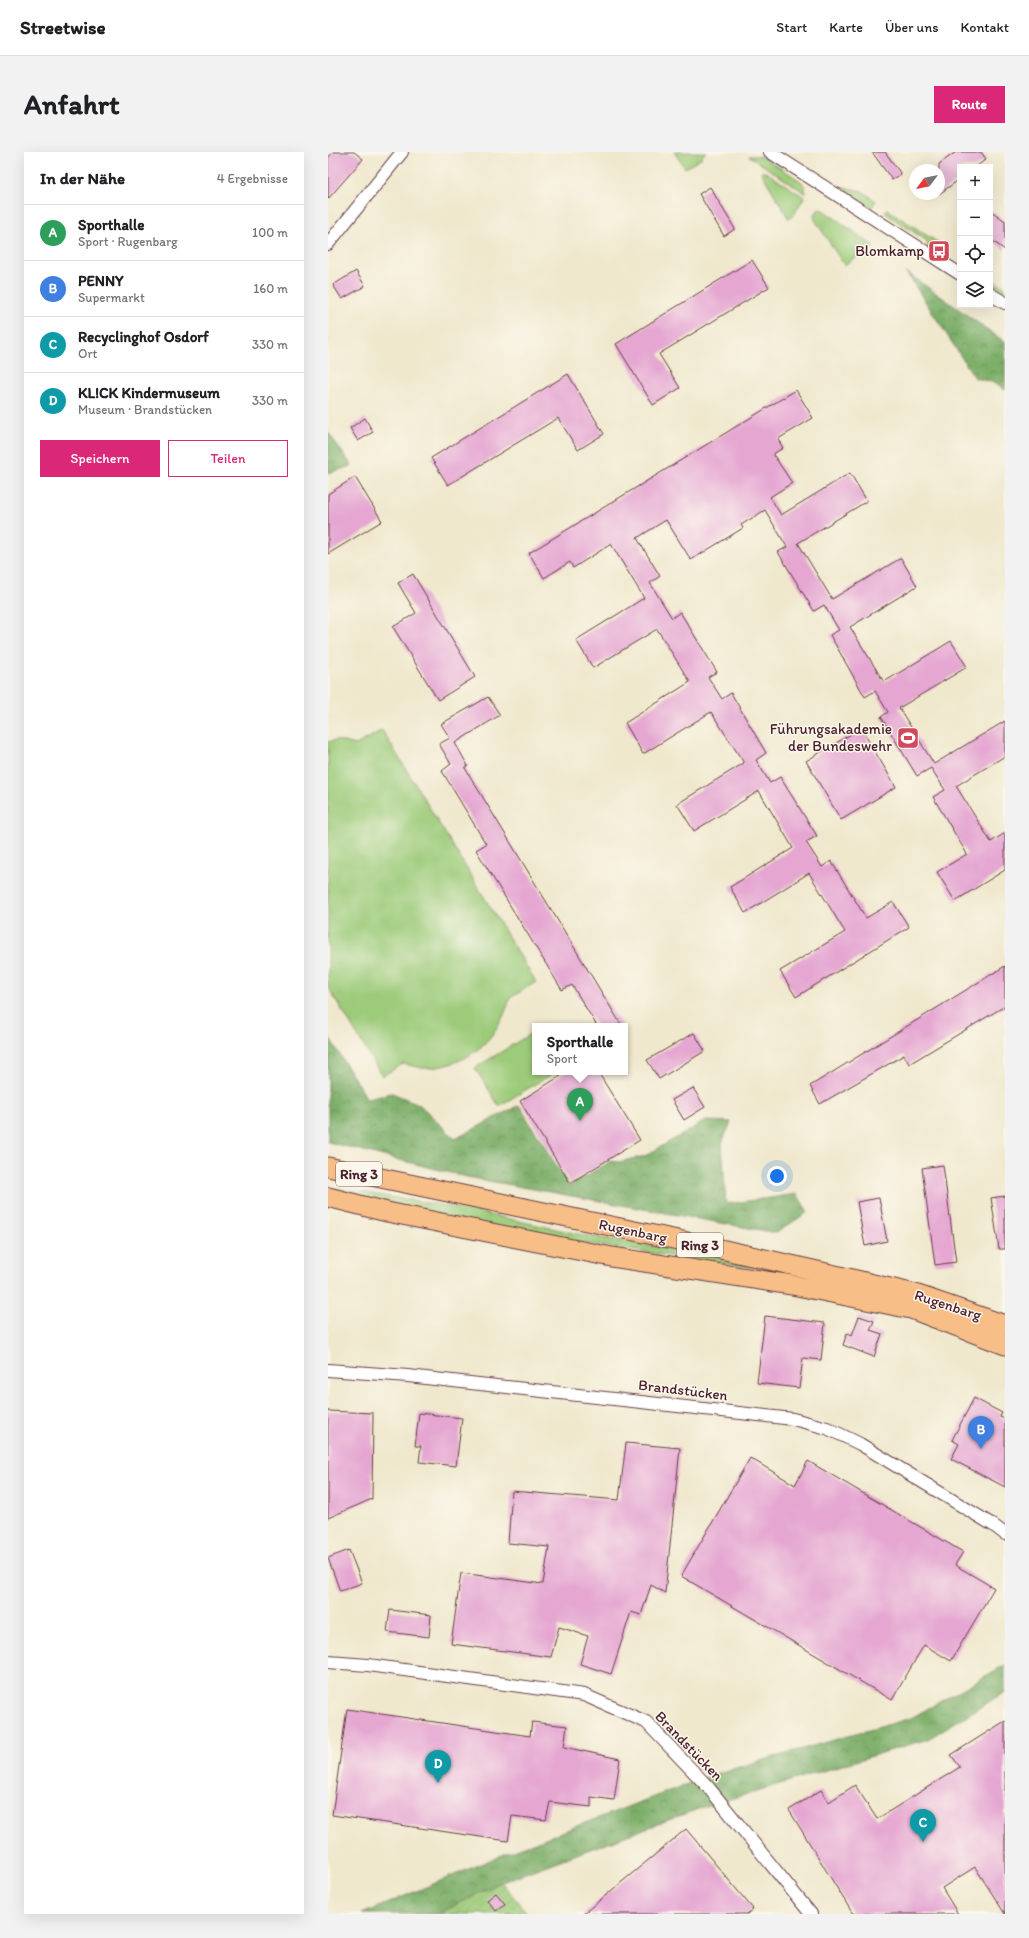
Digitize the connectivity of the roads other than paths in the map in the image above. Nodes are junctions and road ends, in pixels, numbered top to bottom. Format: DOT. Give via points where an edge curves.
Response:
graph roads {
  1 [pos="402,152"];
  2 [pos="770,152"];
  3 [pos="328,244"];
  4 [pos="957,272"];
  5 [pos="993,296"];
  6 [pos="1005,303"];
  7 [pos="328,1167"];
  8 [pos="328,1198"];
  9 [pos="1005,1325"];
  10 [pos="1005,1345"];
  11 [pos="328,1370"];
  12 [pos="1005,1534"];
  13 [pos="328,1662"];
  14 [pos="811,1914"];
  1 -- 3 [label="street"];
  2 -- 4 [label="street"];
  5 -- 6 [label="street"];
  7 -- 9 [label="main road, Rugenbarg / Ring 3" via="851,1278 915,1294"];
  8 -- 10 [label="main road, Rugenbarg / Ring 3" via="612,1257 792,1285 911,1309"];
  11 -- 12 [label="street, Brandstücken" via="416,1377 793,1419 827,1428 860,1444"];
  13 -- 14 [label="street, Brandstücken" via="368,1665 584,1695 646,1722 709,1788"];
}
